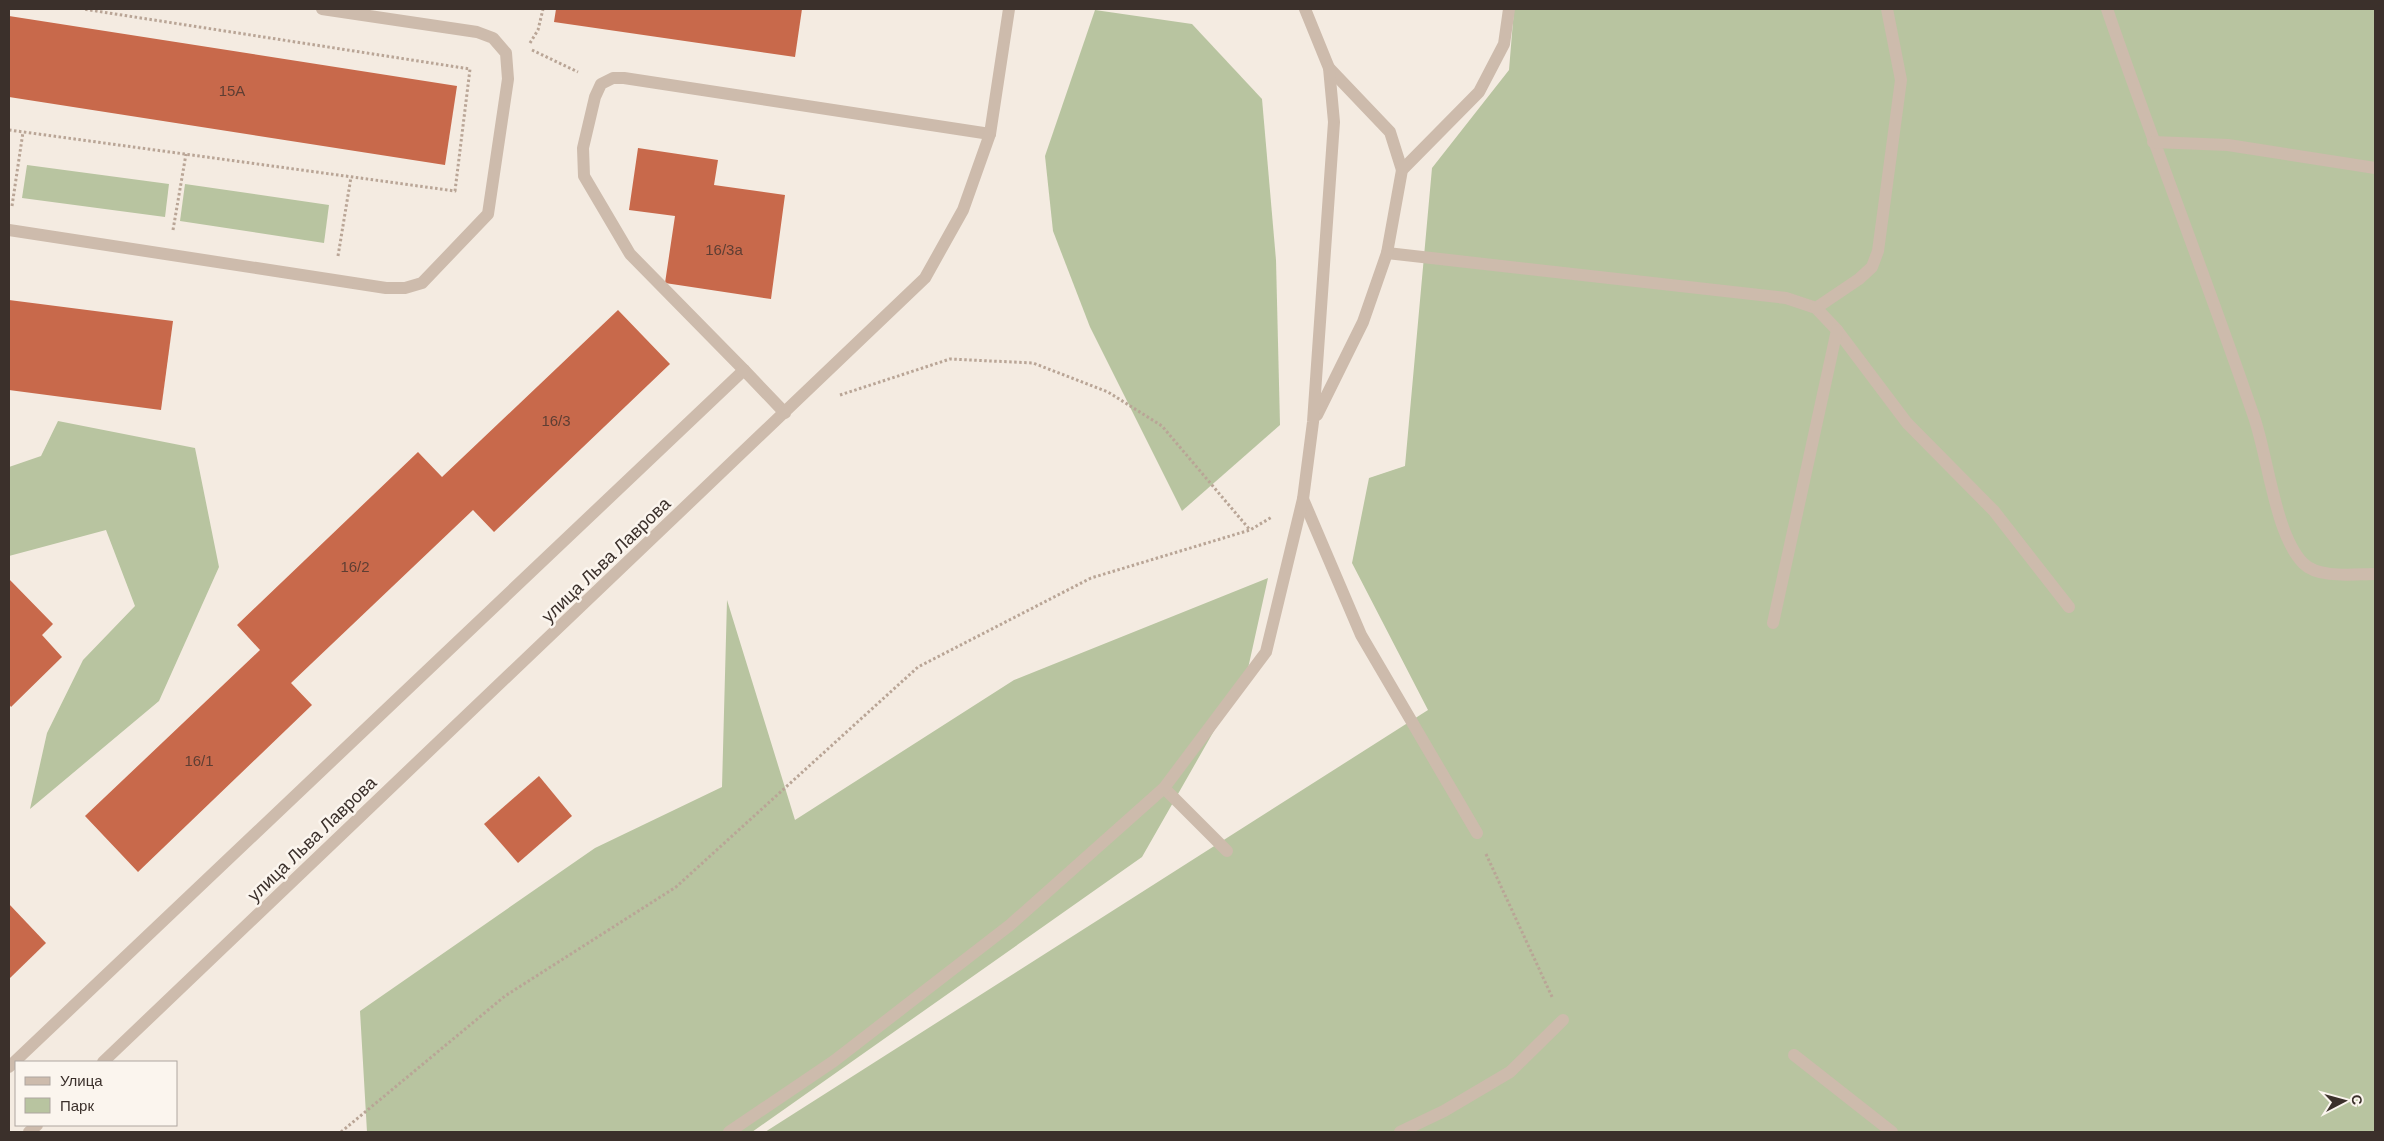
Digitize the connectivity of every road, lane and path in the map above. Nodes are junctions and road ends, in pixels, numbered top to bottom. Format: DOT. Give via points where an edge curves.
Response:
graph roads {
  1 [pos="83,9"];
  2 [pos="322,9"];
  3 [pos="543,9"];
  4 [pos="1009,9"];
  5 [pos="1305,9"];
  6 [pos="1508,9"];
  7 [pos="1887,9"];
  8 [pos="2107,9"];
  9 [pos="1329,68"];
  10 [pos="601,84"];
  11 [pos="9,130"];
  12 [pos="23,132"];
  13 [pos="990,134"];
  14 [pos="2153,142"];
  15 [pos="186,154"];
  16 [pos="2375,168"];
  17 [pos="1402,170"];
  18 [pos="350,177"];
  19 [pos="12,208"];
  20 [pos="9,230"];
  21 [pos="1387,253"];
  22 [pos="169,255"];
  23 [pos="335,280"];
  24 [pos="1816,308"];
  25 [pos="1837,330"];
  26 [pos="744,370"];
  27 [pos="830,398"];
  28 [pos="785,414"];
  29 [pos="1313,422"];
  30 [pos="1302,499"];
  31 [pos="1250,530"];
  32 [pos="2375,574"];
  33 [pos="2069,607"];
  34 [pos="1773,623"];
  35 [pos="1164,788"];
  36 [pos="1477,833"];
  37 [pos="1227,851"];
  38 [pos="1562,1020"];
  39 [pos="1794,1055"];
  40 [pos="15,1061"];
  41 [pos="104,1061"];
  42 [pos="341,1132"];
  43 [pos="729,1132"];
  44 [pos="1400,1132"];
  45 [pos="1892,1132"];
  1 -- 18 [label="path" via="470,69 455,191"];
  2 -- 23 [label="street" via="477,32 492,38 506,53 508,79 488,214 422,283 405,288 386,288"];
  3 -- 10 [label="path" via="538,30 527,48"];
  4 -- 13 [label="street, улица Льва Лаврова"];
  5 -- 9 [label="street"];
  6 -- 17 [label="street" via="1504,44 1479,92"];
  7 -- 24 [label="street" via="1901,80 1878,251 1872,267"];
  8 -- 14 [label="street"];
  9 -- 17 [label="street" via="1390,132"];
  9 -- 29 [label="street" via="1334,122"];
  10 -- 13 [label="street" via="613,78 624,78"];
  10 -- 26 [label="street" via="583,148 584,176 590,190 630,254"];
  11 -- 12 [label="path"];
  12 -- 15 [label="path"];
  12 -- 19 [label="path"];
  13 -- 28 [label="street, улица Льва Лаврова" via="963,210 925,278"];
  14 -- 16 [label="street" via="2228,146"];
  14 -- 32 [label="street" via="2255,419 2286,538 2303,564 2327,575"];
  15 -- 18 [label="path"];
  15 -- 22 [label="path"];
  17 -- 21 [label="street"];
  18 -- 23 [label="path"];
  20 -- 22 [label="street"];
  21 -- 24 [label="street" via="1786,298"];
  21 -- 29 [label="street" via="1363,322"];
  22 -- 23 [label="street"];
  24 -- 25 [label="street"];
  25 -- 33 [label="street" via="1907,423 1994,511"];
  25 -- 34 [label="street"];
  26 -- 28 [label="street"];
  26 -- 40 [label="street"];
  27 -- 31 [label="path" via="950,359 1033,363 1108,392 1162,426"];
  28 -- 41 [label="street, улица Льва Лаврова"];
  29 -- 30 [label="street"];
  30 -- 31 [label="path"];
  30 -- 35 [label="street" via="1266,652"];
  30 -- 36 [label="street" via="1360,635"];
  31 -- 42 [label="path" via="1091,578 918,667 676,887 505,996"];
  35 -- 37 [label="street"];
  35 -- 43 [label="street" via="1010,925 834,1061"];
  36 -- 38 [label="path"];
  38 -- 44 [label="street" via="1510,1072 1444,1111"];
  39 -- 45 [label="street"];
}
